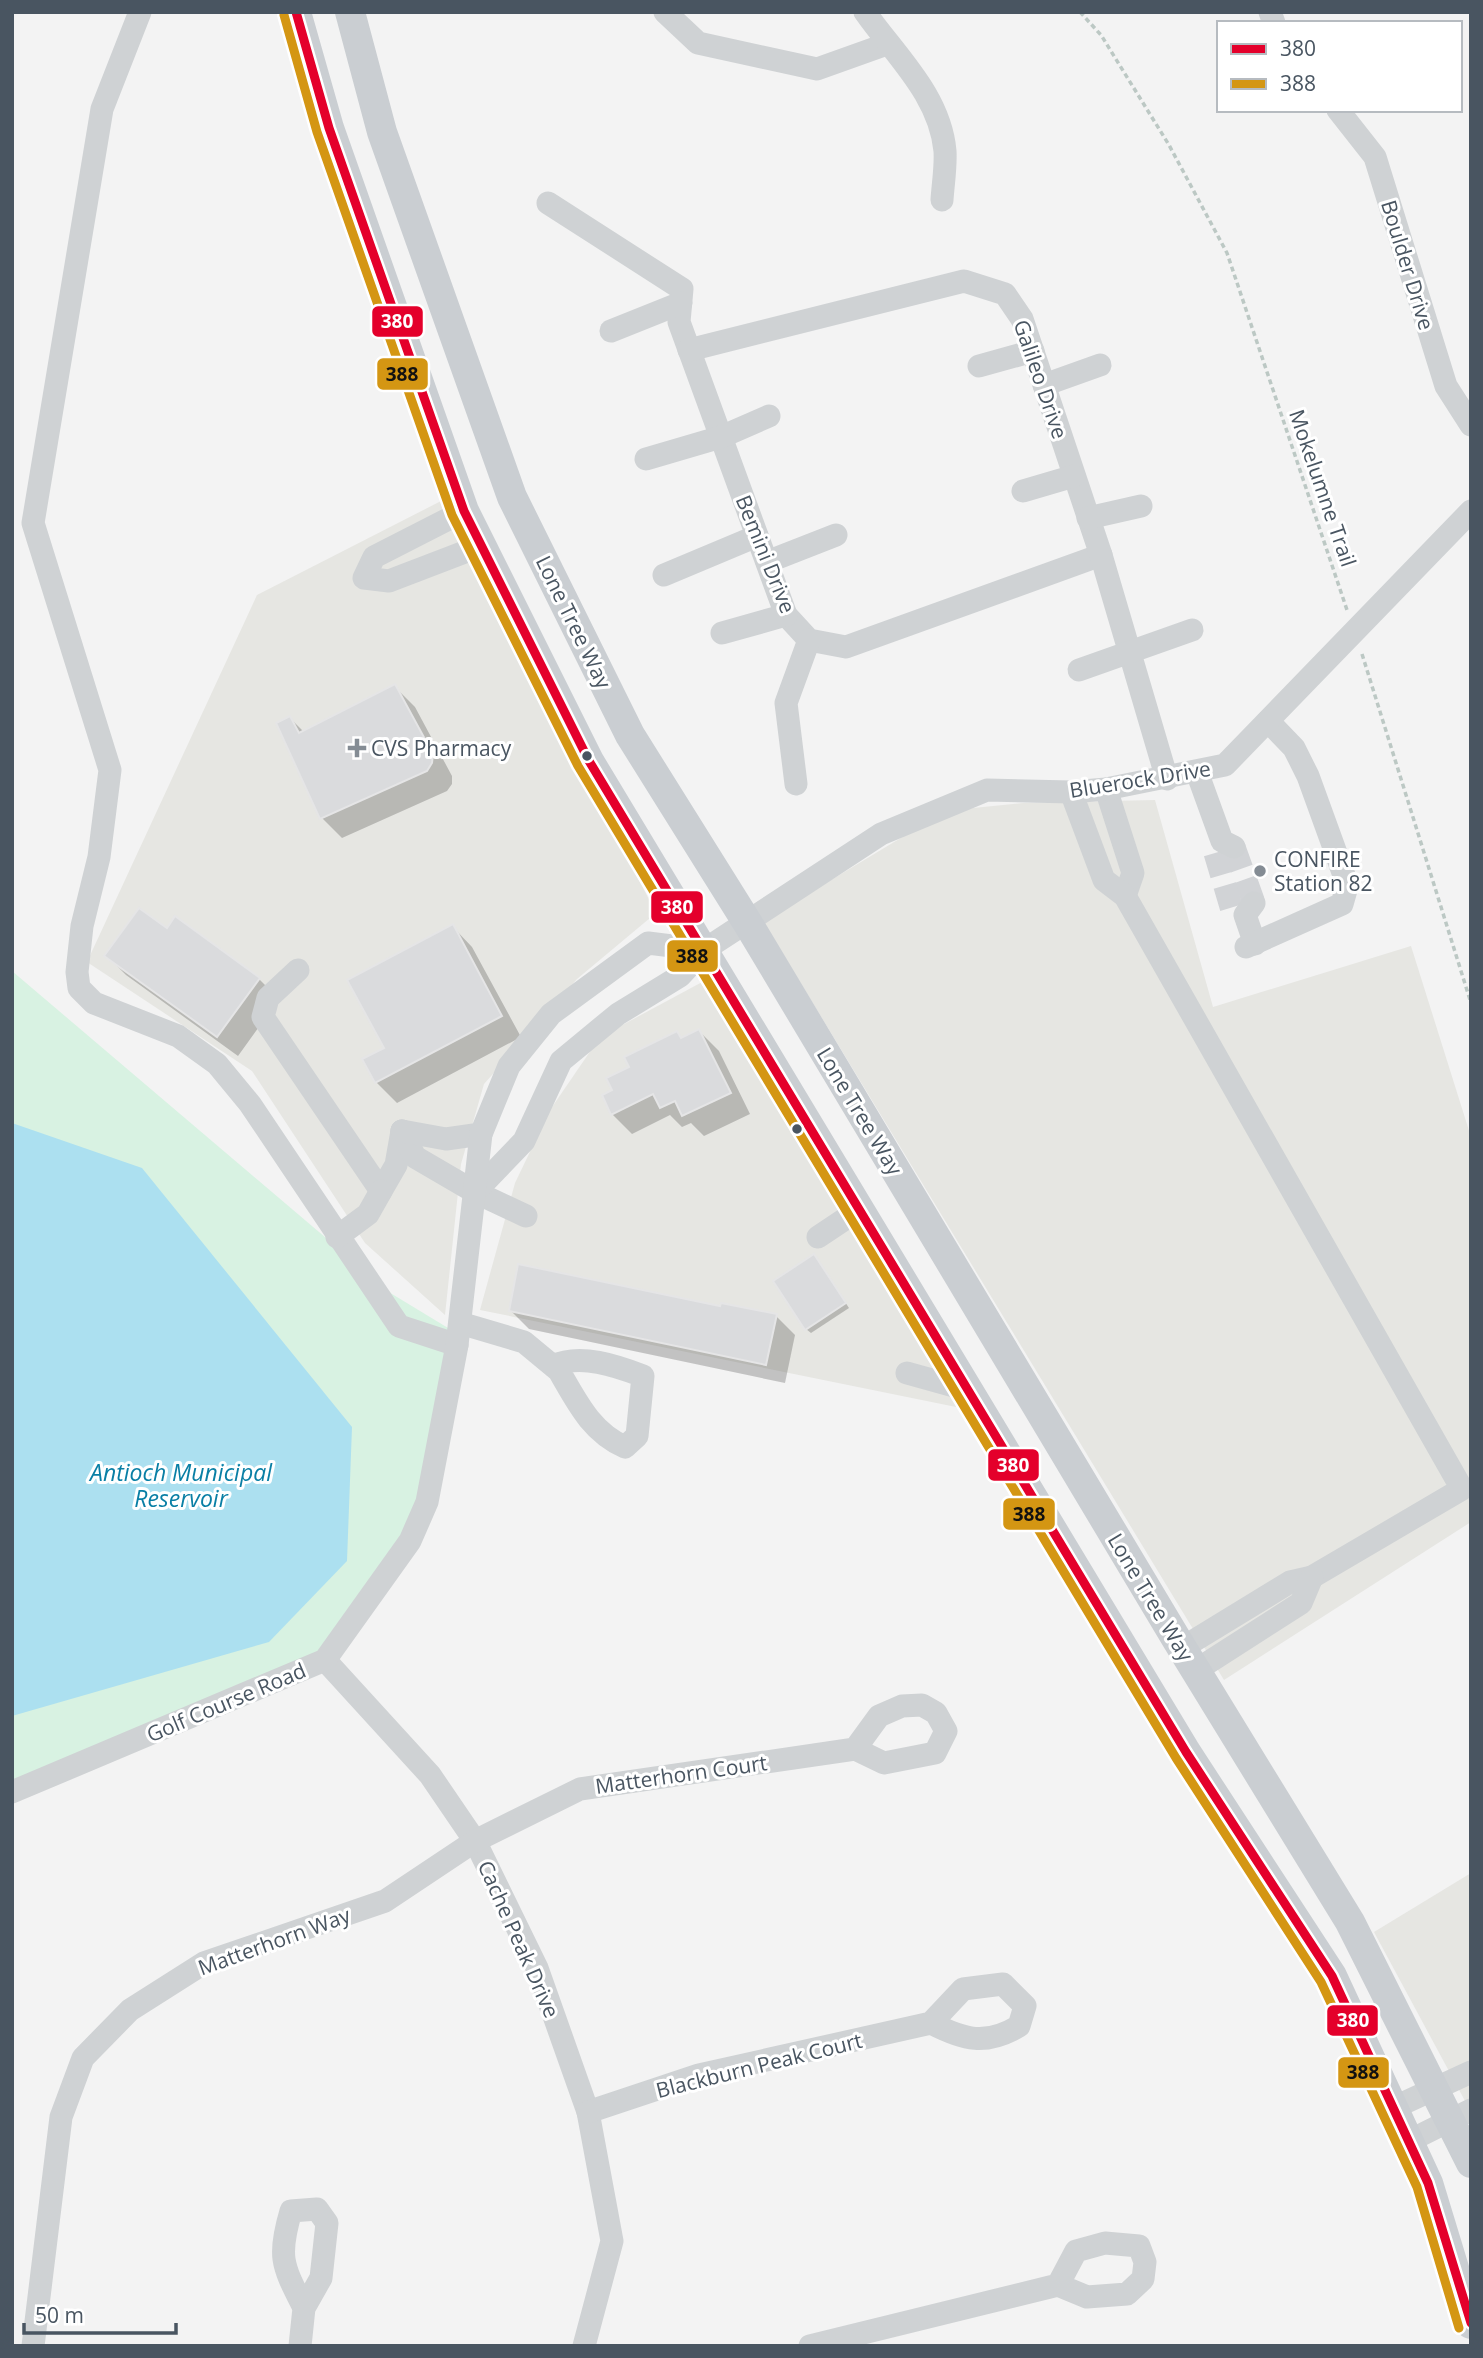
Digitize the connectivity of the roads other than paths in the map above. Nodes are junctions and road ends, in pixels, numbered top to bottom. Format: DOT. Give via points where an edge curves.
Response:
graph roads {
  1 [pos="140,12"];
  2 [pos="296,12"];
  3 [pos="350,12"];
  4 [pos="665,12"];
  5 [pos="865,12"];
  6 [pos="887,44"];
  7 [pos="1340,112"];
  8 [pos="942,200"];
  9 [pos="548,203"];
  10 [pos="682,296"];
  11 [pos="611,331"];
  12 [pos="689,350"];
  13 [pos="1033,351"];
  14 [pos="1100,365"];
  15 [pos="979,366"];
  16 [pos="1044,385"];
  17 [pos="769,416"];
  18 [pos="1471,425"];
  19 [pos="721,437"];
  20 [pos="646,459"];
  21 [pos="1074,476"];
  22 [pos="1023,491"];
  23 [pos="1141,506"];
  24 [pos="464,511"];
  25 [pos="1471,511"];
  26 [pos="1088,518"];
  27 [pos="836,535"];
  28 [pos="757,536"];
  29 [pos="483,545"];
  30 [pos="1101,555"];
  31 [pos="767,562"];
  32 [pos="664,575"];
  33 [pos="786,615"];
  34 [pos="1192,629"];
  35 [pos="722,633"];
  36 [pos="809,640"];
  37 [pos="1130,649"];
  38 [pos="1079,670"];
  39 [pos="1268,721"];
  40 [pos="1197,772"];
  41 [pos="1167,779"];
  42 [pos="796,784"];
  43 [pos="1106,789"];
  44 [pos="1071,792"];
  45 [pos="1223,847"];
  46 [pos="1125,896"];
  47 [pos="1244,909"];
  48 [pos="747,922"];
  49 [pos="704,950"];
  50 [pos="298,970"];
  51 [pos="402,1131"];
  52 [pos="481,1134"];
  53 [pos="381,1191"];
  54 [pos="475,1192"];
  55 [pos="860,1209"];
  56 [pos="526,1216"];
  57 [pos="337,1237"];
  58 [pos="818,1237"];
  59 [pos="458,1334"];
  60 [pos="553,1366"];
  61 [pos="907,1373"];
  62 [pos="968,1390"];
  63 [pos="325,1660"];
  64 [pos="1189,1660"];
  65 [pos="856,1749"];
  66 [pos="12,1792"];
  67 [pos="475,1841"];
  68 [pos="931,2023"];
  69 [pos="1471,2072"];
  70 [pos="1435,2089"];
  71 [pos="1393,2108"];
  72 [pos="588,2112"];
  73 [pos="1461,2115"];
  74 [pos="1409,2141"];
  75 [pos="1471,2163"];
  76 [pos="1058,2286"];
  77 [pos="304,2308"];
  78 [pos="1471,2324"];
  79 [pos="33,2346"];
  80 [pos="300,2346"];
  81 [pos="584,2346"];
  82 [pos="810,2346"];
  1 -- 57 [label="street" via="102,109 33,523 110,770 99,857 82,926 79,988 94,1003 178,1036 217,1064 250,1104"];
  2 -- 24 [label="main road" via="329,128"];
  3 -- 48 [label="main road, Lone Tree Way" via="382,132 512,497 630,735"];
  4 -- 6 [label="street" via="698,43 817,69"];
  5 -- 6 [label="street"];
  6 -- 8 [label="street" via="918,80 934,112 945,150"];
  7 -- 18 [label="street, Boulder Drive" via="1375,157 1446,386"];
  9 -- 10 [label="street"];
  10 -- 11 [label="street"];
  10 -- 12 [label="street, Bemini Drive" via="679,323"];
  12 -- 13 [label="street, Galileo Drive" via="964,281 1005,294 1022,319"];
  12 -- 19 [label="street, Bemini Drive"];
  13 -- 15 [label="street"];
  13 -- 16 [label="street, Galileo Drive"];
  14 -- 16 [label="street"];
  16 -- 21 [label="street, Galileo Drive"];
  17 -- 19 [label="street"];
  19 -- 20 [label="street"];
  19 -- 28 [label="street, Bemini Drive"];
  21 -- 22 [label="street"];
  21 -- 26 [label="street, Galileo Drive"];
  23 -- 26 [label="street"];
  24 -- 29 [label="main road"];
  24 -- 29 [label="street" via="374,557 365,578 388,581"];
  25 -- 39 [label="street, Bluerock Drive"];
  26 -- 30 [label="street, Galileo Drive"];
  27 -- 31 [label="street"];
  28 -- 31 [label="street, Bemini Drive"];
  28 -- 32 [label="street"];
  29 -- 49 [label="main road" via="589,761"];
  30 -- 36 [label="street" via="846,647"];
  30 -- 37 [label="street, Galileo Drive"];
  31 -- 33 [label="street, Bemini Drive"];
  33 -- 35 [label="street"];
  33 -- 36 [label="street, Bemini Drive"];
  34 -- 37 [label="street"];
  36 -- 42 [label="street" via="786,703"];
  37 -- 38 [label="street"];
  37 -- 41 [label="street, Galileo Drive"];
  39 -- 40 [label="street, Bluerock Drive" via="1225,765"];
  39 -- 47 [label="street" via="1294,748 1308,776 1346,890 1342,904 1328,913 1250,945"];
  40 -- 41 [label="street, Bluerock Drive"];
  40 -- 45 [label="street"];
  41 -- 43 [label="street, Bluerock Drive"];
  43 -- 44 [label="street, Bluerock Drive"];
  43 -- 46 [label="street" via="1133,873"];
  44 -- 46 [label="street" via="1104,880"];
  44 -- 48 [label="street, Bluerock Drive" via="987,790 881,834"];
  46 -- 64 [label="street" via="1462,1489 1312,1577 1301,1603"];
  48 -- 49 [label="street, Bluerock Drive"];
  48 -- 64 [label="main road, Lone Tree Way"];
  49 -- 52 [label="street, Golf Course Road" via="648,943 551,1014 509,1066"];
  49 -- 54 [label="street" via="680,976 618,1013 561,1061 524,1141"];
  49 -- 55 [label="main road"];
  50 -- 53 [label="street" via="268,998 263,1017"];
  51 -- 52 [label="street" via="446,1139"];
  51 -- 53 [label="street" via="397,1165"];
  51 -- 54 [label="street" via="415,1157"];
  52 -- 54 [label="street, Golf Course Road"];
  53 -- 57 [label="street" via="368,1214"];
  54 -- 56 [label="street"];
  54 -- 59 [label="street, Golf Course Road"];
  55 -- 58 [label="street"];
  55 -- 62 [label="main road"];
  57 -- 59 [label="street" via="398,1326"];
  59 -- 60 [label="street" via="524,1342"];
  59 -- 63 [label="street, Golf Course Road" via="427,1502 410,1541"];
  61 -- 62 [label="street"];
  62 -- 71 [label="main road" via="1185,1752 1332,1976"];
  63 -- 66 [label="street, Golf Course Road"];
  63 -- 67 [label="street, Cache Peak Drive" via="430,1775"];
  64 -- 70 [label="main road, Lone Tree Way" via="1350,1922"];
  65 -- 67 [label="street, Matterhorn Court" via="580,1789"];
  67 -- 72 [label="street, Cache Peak Drive" via="537,1968"];
  67 -- 79 [label="street, Matterhorn Way" via="385,1901 204,1963 130,2010 83,2058 61,2117"];
  68 -- 72 [label="street, Blackburn Peak Court" via="699,2075"];
  69 -- 70 [label="street"];
  70 -- 71 [label="street"];
  70 -- 73 [label="main road, Lone Tree Way"];
  71 -- 74 [label="main road"];
  72 -- 81 [label="street, Cache Peak Drive" via="612,2241"];
  73 -- 74 [label="street"];
  73 -- 75 [label="main road, Lone Tree Way"];
  74 -- 78 [label="main road" via="1428,2183"];
  76 -- 82 [label="street"];
  77 -- 80 [label="street"];
}
